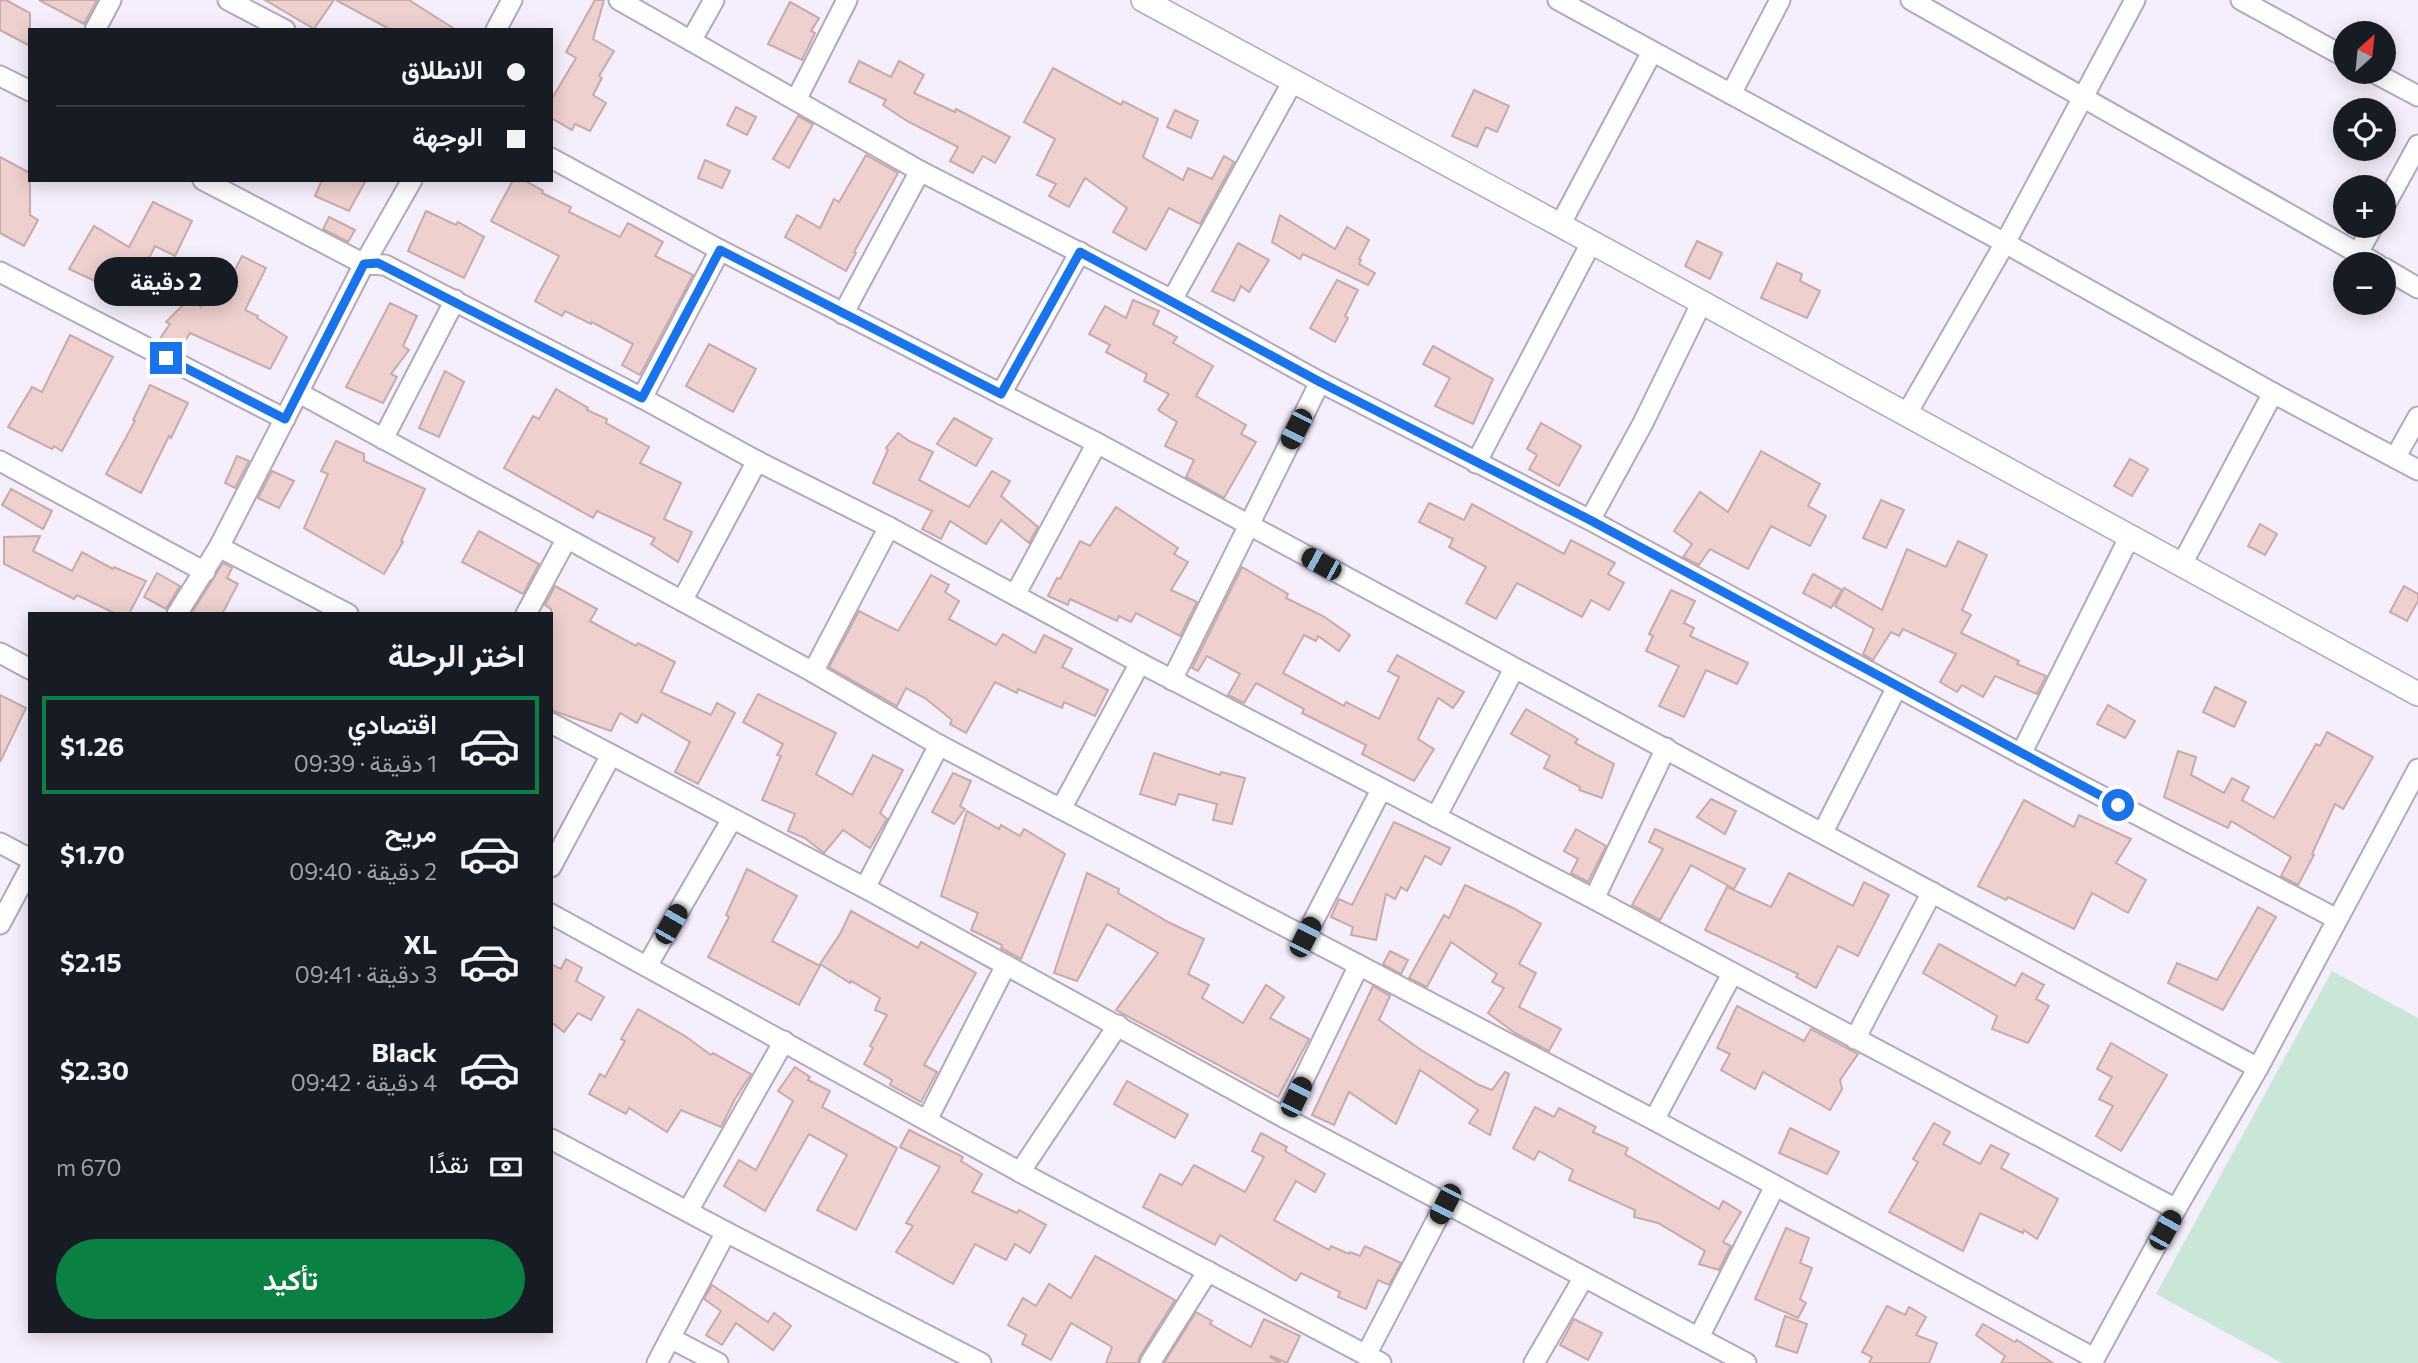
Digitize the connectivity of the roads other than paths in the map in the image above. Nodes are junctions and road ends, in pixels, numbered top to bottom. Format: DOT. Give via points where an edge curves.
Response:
graph roads {
  1 [pos="111,0"];
  2 [pos="228,0"];
  3 [pos="512,0"];
  4 [pos="618,0"];
  5 [pos="714,0"];
  6 [pos="846,0"];
  7 [pos="1143,0"];
  8 [pos="1558,0"];
  9 [pos="1780,0"];
  10 [pos="1911,0"];
  11 [pos="2134,0"];
  12 [pos="2241,0"];
  13 [pos="96,28"];
  14 [pos="281,28"];
  15 [pos="497,28"];
  16 [pos="691,41"];
  17 [pos="2333,50"];
  18 [pos="1652,52"];
  19 [pos="0,76"];
  20 [pos="1293,81"];
  21 [pos="2396,84"];
  22 [pos="28,90"];
  23 [pos="1731,94"];
  24 [pos="2418,96"];
  25 [pos="2084,97"];
  26 [pos="796,100"];
  27 [pos="2418,145"];
  28 [pos="553,159"];
  29 [pos="919,171"];
  30 [pos="207,182"];
  31 [pos="411,182"];
  32 [pos="2396,185"];
  33 [pos="1560,225"];
  34 [pos="1591,243"];
  35 [pos="2004,243"];
  36 [pos="720,250"];
  37 [pos="1080,252"];
  38 [pos="2356,252"];
  39 [pos="364,264"];
  40 [pos="0,272"];
  41 [pos="2396,275"];
  42 [pos="2418,288"];
  43 [pos="455,300"];
  44 [pos="1172,300"];
  45 [pos="1701,304"];
  46 [pos="843,314"];
  47 [pos="1320,382"];
  48 [pos="299,393"];
  49 [pos="2273,393"];
  50 [pos="1001,394"];
  51 [pos="642,398"];
  52 [pos="1906,415"];
  53 [pos="2418,417"];
  54 [pos="285,419"];
  55 [pos="383,439"];
  56 [pos="1097,443"];
  57 [pos="2395,458"];
  58 [pos="0,461"];
  59 [pos="757,461"];
  60 [pos="1476,463"];
  61 [pos="2418,470"];
  62 [pos="1590,520"];
  63 [pos="1248,524"];
  64 [pos="888,527"];
  65 [pos="2130,536"];
  66 [pos="566,540"];
  67 [pos="219,547"];
  68 [pos="2182,564"];
  69 [pos="205,572"];
  70 [pos="1015,595"];
  71 [pos="682,601"];
  72 [pos="178,612"];
  73 [pos="344,612"];
  74 [pos="527,612"];
  75 [pos="0,653"];
  76 [pos="1140,663"];
  77 [pos="28,668"];
  78 [pos="1514,669"];
  79 [pos="813,672"];
  80 [pos="1172,680"];
  81 [pos="1897,687"];
  82 [pos="2418,694"];
  83 [pos="553,724"];
  84 [pos="939,745"];
  85 [pos="1666,748"];
  86 [pos="2021,754"];
  87 [pos="611,755"];
  88 [pos="2418,769"];
  89 [pos="1381,790"];
  90 [pos="1061,809"];
  91 [pos="1436,817"];
  92 [pos="732,819"];
  93 [pos="1823,832"];
  94 [pos="0,843"];
  95 [pos="28,858"];
  96 [pos="553,863"];
  97 [pos="28,872"];
  98 [pos="865,888"];
  99 [pos="1932,892"];
  100 [pos="1594,899"];
  101 [pos="553,915"];
  102 [pos="2337,919"];
  103 [pos="0,924"];
  104 [pos="1305,937"];
  105 [pos="1006,965"];
  106 [pos="1359,965"];
  107 [pos="647,966"];
  108 [pos="1732,974"];
  109 [pos="1118,1025"];
  110 [pos="1854,1039"];
  111 [pos="784,1041"];
  112 [pos="2259,1068"];
  113 [pos="1285,1118"];
  114 [pos="927,1120"];
  115 [pos="1654,1120"];
  116 [pos="553,1140"];
  117 [pos="1020,1172"];
  118 [pos="1775,1186"];
  119 [pos="1445,1204"];
  120 [pos="2176,1209"];
  121 [pos="688,1211"];
  122 [pos="726,1232"];
  123 [pos="1208,1271"];
  124 [pos="1584,1277"];
  125 [pos="1699,1337"];
  126 [pos="670,1338"];
  127 [pos="1374,1359"];
  128 [pos="2093,1361"];
  129 [pos="657,1363"];
  130 [pos="718,1363"];
  131 [pos="981,1363"];
  132 [pos="1150,1363"];
  133 [pos="1534,1363"];
  134 [pos="1746,1363"];
  1 -- 13 [label="street"];
  2 -- 14 [label="street"];
  3 -- 15 [label="street"];
  4 -- 16 [label="street"];
  5 -- 16 [label="street"];
  6 -- 26 [label="street"];
  7 -- 20 [label="street"];
  8 -- 18 [label="street"];
  9 -- 23 [label="street"];
  10 -- 25 [label="street"];
  11 -- 25 [label="street"];
  12 -- 17 [label="street"];
  16 -- 26 [label="street"];
  18 -- 23 [label="street"];
  18 -- 33 [label="street"];
  19 -- 22 [label="street"];
  20 -- 33 [label="street"];
  20 -- 44 [label="street"];
  21 -- 24 [label="street"];
  23 -- 35 [label="street"];
  25 -- 35 [label="street"];
  25 -- 38 [label="street"];
  26 -- 29 [label="street"];
  27 -- 32 [label="street"];
  28 -- 36 [label="street"];
  29 -- 37 [label="street"];
  29 -- 46 [label="street"];
  30 -- 39 [label="street"];
  31 -- 39 [label="street"];
  33 -- 34 [label="street"];
  34 -- 45 [label="street"];
  34 -- 60 [label="street"];
  35 -- 49 [label="street"];
  35 -- 52 [label="street"];
  36 -- 46 [label="street"];
  36 -- 51 [label="street"];
  37 -- 44 [label="street"];
  37 -- 50 [label="street"];
  39 -- 43 [label="street" via="385,265"];
  39 -- 48 [label="street"];
  40 -- 54 [label="street"];
  41 -- 42 [label="street"];
  43 -- 51 [label="street"];
  43 -- 55 [label="street"];
  44 -- 47 [label="street"];
  45 -- 52 [label="street"];
  45 -- 62 [label="street"];
  46 -- 50 [label="street"];
  47 -- 60 [label="street"];
  47 -- 63 [label="street"];
  48 -- 54 [label="street"];
  48 -- 55 [label="street"];
  49 -- 57 [label="street"];
  49 -- 68 [label="street"];
  50 -- 56 [label="street"];
  51 -- 59 [label="street"];
  52 -- 65 [label="street"];
  53 -- 57 [label="street"];
  54 -- 67 [label="street"];
  55 -- 66 [label="street"];
  56 -- 63 [label="street"];
  56 -- 70 [label="street"];
  57 -- 61 [label="street"];
  58 -- 69 [label="street"];
  59 -- 64 [label="street"];
  59 -- 71 [label="street"];
  60 -- 62 [label="street"];
  62 -- 81 [label="street"];
  63 -- 78 [label="street"];
  63 -- 80 [label="street"];
  64 -- 70 [label="street"];
  64 -- 79 [label="street"];
  65 -- 68 [label="street"];
  65 -- 86 [label="street"];
  66 -- 71 [label="street"];
  66 -- 74 [label="street"];
  67 -- 69 [label="street"];
  67 -- 73 [label="street"];
  68 -- 82 [label="street"];
  69 -- 72 [label="street"];
  70 -- 76 [label="street"];
  71 -- 79 [label="street"];
  75 -- 77 [label="street"];
  76 -- 80 [label="street"];
  76 -- 90 [label="street"];
  78 -- 85 [label="street"];
  78 -- 91 [label="street"];
  79 -- 84 [label="street"];
  80 -- 89 [label="street"];
  81 -- 86 [label="street"];
  81 -- 93 [label="street"];
  83 -- 87 [label="street"];
  84 -- 90 [label="street"];
  84 -- 98 [label="street"];
  85 -- 93 [label="street"];
  85 -- 100 [label="street"];
  86 -- 102 [label="street"];
  87 -- 92 [label="street"];
  87 -- 96 [label="street"];
  88 -- 102 [label="street"];
  89 -- 91 [label="street"];
  89 -- 104 [label="street"];
  90 -- 104 [label="street"];
  91 -- 100 [label="street"];
  92 -- 98 [label="street"];
  92 -- 107 [label="street"];
  93 -- 99 [label="street"];
  94 -- 95 [label="street"];
  97 -- 103 [label="street"];
  98 -- 105 [label="street"];
  99 -- 110 [label="street"];
  99 -- 112 [label="street"];
  100 -- 108 [label="street"];
  101 -- 107 [label="street"];
  102 -- 112 [label="street"];
  104 -- 106 [label="street"];
  105 -- 109 [label="street"];
  105 -- 114 [label="street"];
  106 -- 113 [label="street"];
  106 -- 115 [label="street"];
  107 -- 111 [label="street"];
  108 -- 110 [label="street"];
  108 -- 115 [label="street"];
  109 -- 113 [label="street"];
  109 -- 117 [label="street"];
  110 -- 120 [label="street"];
  111 -- 114 [label="street"];
  111 -- 121 [label="street"];
  112 -- 120 [label="street"];
  113 -- 119 [label="street"];
  114 -- 117 [label="street"];
  115 -- 118 [label="street"];
  116 -- 121 [label="street"];
  117 -- 123 [label="street"];
  118 -- 125 [label="street"];
  118 -- 128 [label="street"];
  119 -- 124 [label="street"];
  119 -- 127 [label="street"];
  120 -- 128 [label="street"];
  121 -- 122 [label="street"];
  122 -- 126 [label="street"];
  122 -- 131 [label="street"];
  123 -- 127 [label="street"];
  123 -- 132 [label="street"];
  124 -- 125 [label="street"];
  124 -- 133 [label="street"];
  125 -- 134 [label="street"];
  126 -- 129 [label="street"];
  126 -- 130 [label="street"];
}
